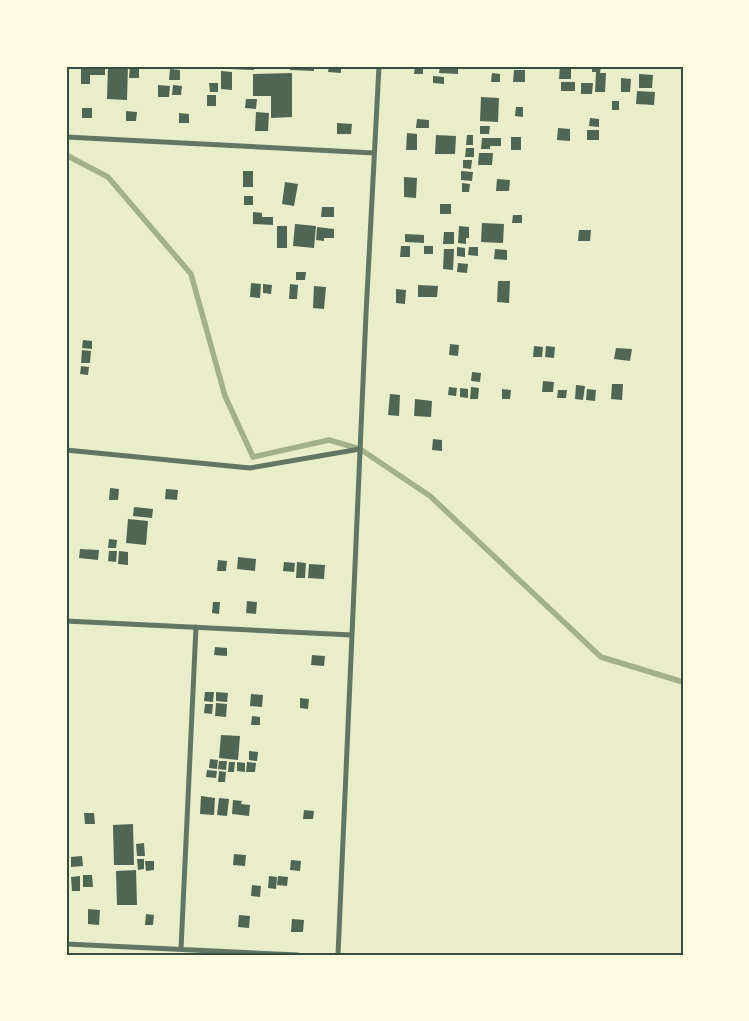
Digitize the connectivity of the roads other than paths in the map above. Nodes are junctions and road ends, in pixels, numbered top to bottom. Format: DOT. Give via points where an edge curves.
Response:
graph roads {
  1 [pos="379,66"];
  2 [pos="66,137"];
  3 [pos="374,153"];
  4 [pos="360,449"];
  5 [pos="66,450"];
  6 [pos="66,620"];
  7 [pos="196,627"];
  8 [pos="352,634"];
  9 [pos="66,944"];
  10 [pos="182,950"];
  11 [pos="298,955"];
  12 [pos="338,955"];
  1 -- 3 [label="street"];
  2 -- 3 [label="street"];
  3 -- 4 [label="street"];
  4 -- 5 [label="street" via="250,468"];
  4 -- 8 [label="street"];
  6 -- 7 [label="street"];
  7 -- 8 [label="street"];
  7 -- 10 [label="street"];
  8 -- 12 [label="street"];
  9 -- 10 [label="street"];
  10 -- 11 [label="street"];
}
